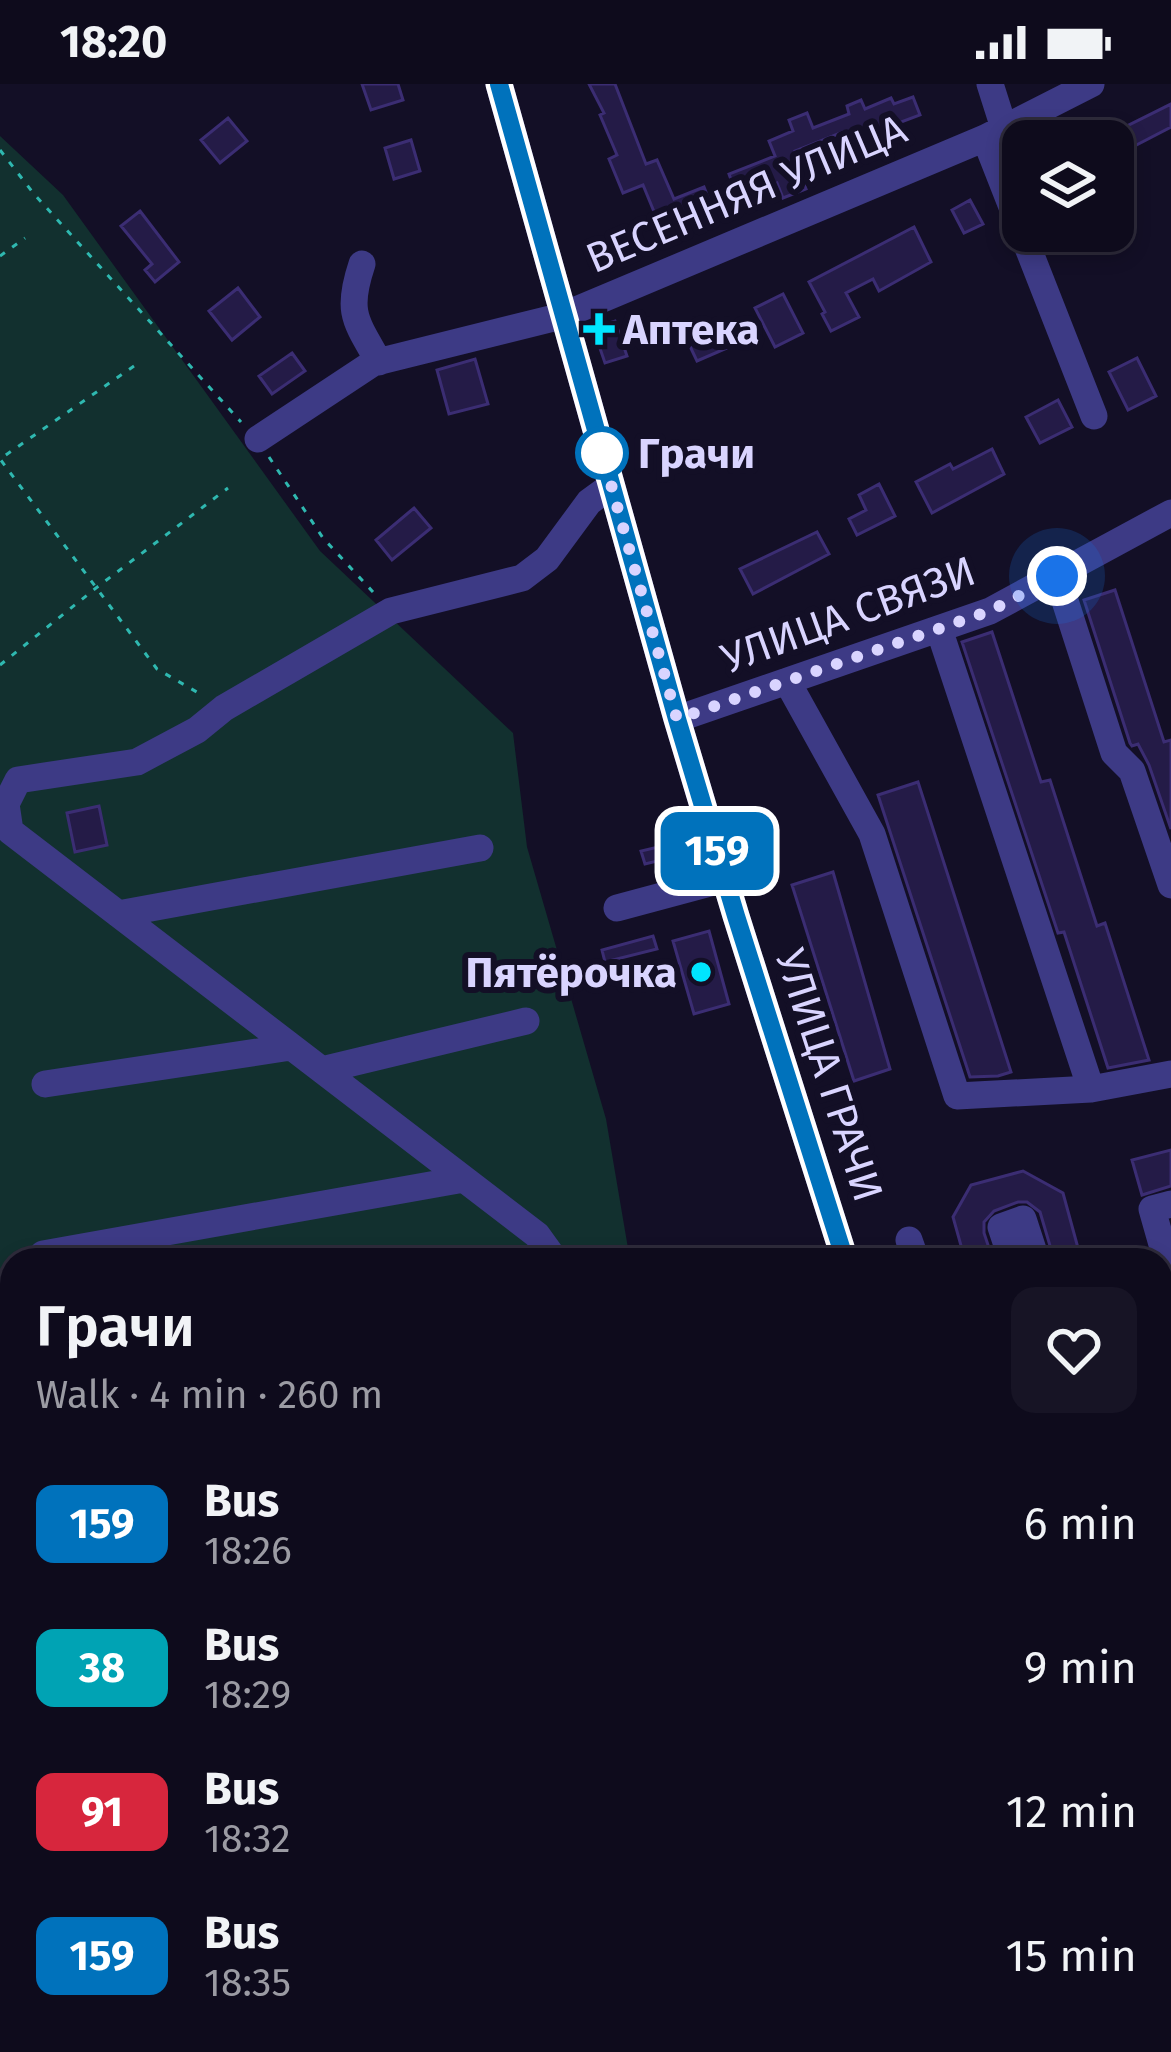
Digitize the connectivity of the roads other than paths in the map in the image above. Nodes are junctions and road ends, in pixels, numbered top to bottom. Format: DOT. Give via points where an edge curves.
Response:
graph roads {
  1 [pos="499,84"];
  2 [pos="990,84"];
  3 [pos="1091,84"];
  4 [pos="995,133"];
  5 [pos="362,264"];
  6 [pos="562,316"];
  7 [pos="379,362"];
  8 [pos="1094,416"];
  9 [pos="258,440"];
  10 [pos="611,486"];
  11 [pos="1171,513"];
  12 [pos="1057,576"];
  13 [pos="939,629"];
  14 [pos="787,681"];
  15 [pos="677,719"];
  16 [pos="480,848"];
  17 [pos="725,879"];
  18 [pos="1171,884"];
  19 [pos="617,908"];
  20 [pos="118,914"];
  21 [pos="526,1021"];
  22 [pos="291,1047"];
  23 [pos="322,1070"];
  24 [pos="1171,1074"];
  25 [pos="44,1084"];
  26 [pos="1091,1089"];
  27 [pos="464,1179"];
  28 [pos="1171,1204"];
  29 [pos="77,1248"];
  30 [pos="546,1248"];
  31 [pos="841,1248"];
  32 [pos="1162,1248"];
  1 -- 6 [label="street, УЛИЦА ГРАЧИ"];
  2 -- 4 [label="street"];
  3 -- 4 [label="street, ВЕСЕННЯЯ УЛИЦА"];
  4 -- 6 [label="street, ВЕСЕННЯЯ УЛИЦА"];
  4 -- 8 [label="street"];
  5 -- 7 [label="street" via="354,319"];
  6 -- 7 [label="street, ВЕСЕННЯЯ УЛИЦА"];
  6 -- 10 [label="street, УЛИЦА ГРАЧИ"];
  7 -- 9 [label="street, ВЕСЕННЯЯ УЛИЦА"];
  10 -- 15 [label="street, УЛИЦА ГРАЧИ"];
  10 -- 20 [label="street" via="522,578 391,610 137,762 18,780 6,804 10,832"];
  11 -- 12 [label="street, УЛИЦА СВЯЗИ"];
  12 -- 13 [label="street, УЛИЦА СВЯЗИ"];
  12 -- 18 [label="street" via="1114,753 1132,771"];
  13 -- 14 [label="street, УЛИЦА СВЯЗИ"];
  13 -- 26 [label="street"];
  14 -- 15 [label="street, УЛИЦА СВЯЗИ"];
  14 -- 26 [label="street" via="872,835 957,1096"];
  15 -- 17 [label="street, УЛИЦА ГРАЧИ"];
  16 -- 20 [label="street"];
  17 -- 19 [label="street"];
  17 -- 31 [label="street, УЛИЦА ГРАЧИ"];
  20 -- 22 [label="street"];
  21 -- 23 [label="street"];
  22 -- 23 [label="street"];
  22 -- 25 [label="street"];
  23 -- 27 [label="street"];
  24 -- 26 [label="street"];
  27 -- 29 [label="street"];
  27 -- 30 [label="street"];
  28 -- 32 [label="street" via="1152,1209"];
}
